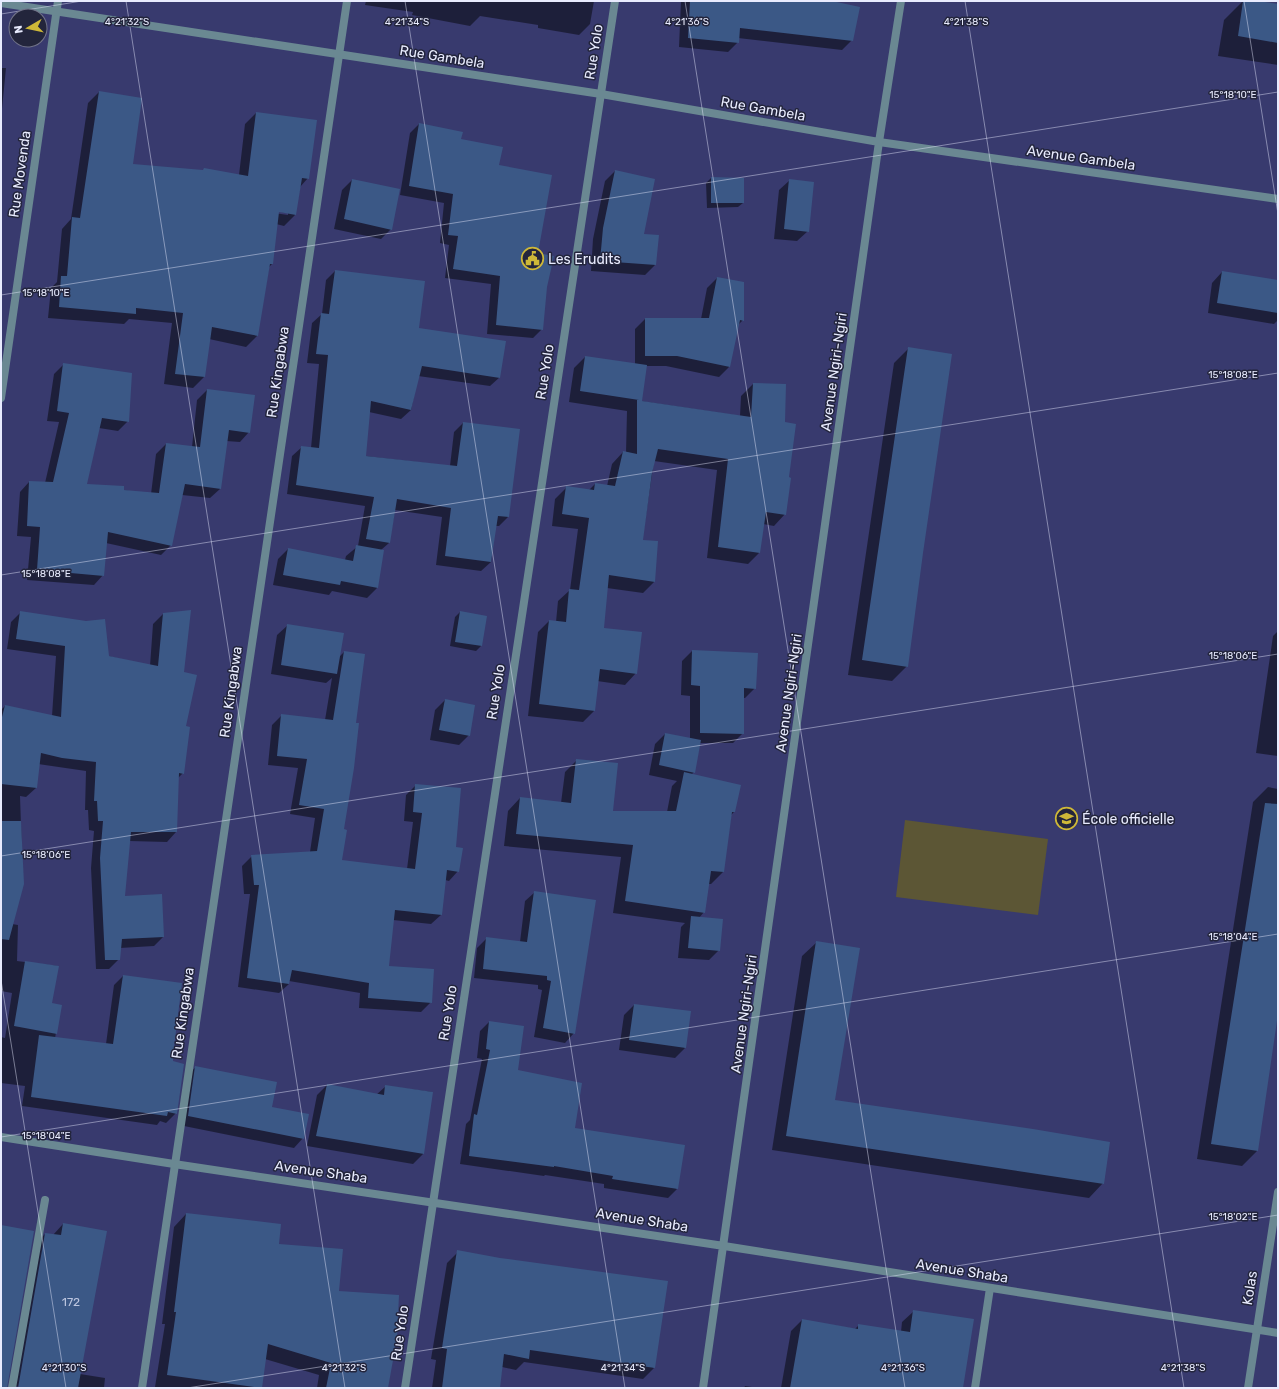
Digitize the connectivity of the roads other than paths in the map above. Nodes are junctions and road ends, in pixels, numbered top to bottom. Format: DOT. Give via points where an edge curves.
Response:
graph roads {
  1 [pos="58,1"];
  2 [pos="347,1"];
  3 [pos="615,1"];
  4 [pos="901,1"];
  5 [pos="1,3"];
  6 [pos="57,11"];
  7 [pos="339,55"];
  8 [pos="601,94"];
  9 [pos="879,142"];
  10 [pos="1278,199"];
  11 [pos="1,398"];
  12 [pos="1,1137"];
  13 [pos="174,1164"];
  14 [pos="1278,1192"];
  15 [pos="45,1200"];
  16 [pos="432,1201"];
  17 [pos="724,1246"];
  18 [pos="990,1288"];
  19 [pos="1256,1329"];
  20 [pos="1278,1333"];
  21 [pos="12,1388"];
  22 [pos="142,1388"];
  23 [pos="405,1388"];
  24 [pos="703,1388"];
  25 [pos="975,1388"];
  26 [pos="1248,1388"];
  1 -- 6 [label="street, Rue Movenda"];
  2 -- 7 [label="street, Rue Kingabwa"];
  3 -- 8 [label="street, Rue Yolo"];
  4 -- 9 [label="street, Avenue Ngiri-Ngiri"];
  5 -- 6 [label="street, Rue Gambela"];
  6 -- 7 [label="street, Rue Gambela"];
  6 -- 11 [label="street, Rue Movenda"];
  7 -- 8 [label="street, Rue Gambela"];
  7 -- 13 [label="street, Rue Kingabwa"];
  8 -- 9 [label="street, Rue Gambela"];
  8 -- 16 [label="street, Rue Yolo"];
  9 -- 10 [label="street, Avenue Gambela"];
  9 -- 17 [label="street, Avenue Ngiri-Ngiri"];
  12 -- 13 [label="street, Avenue Shaba"];
  13 -- 16 [label="street, Avenue Shaba"];
  13 -- 22 [label="street, Rue Kingabwa"];
  14 -- 19 [label="street, Kolas"];
  15 -- 21 [label="street"];
  16 -- 17 [label="street, Avenue Shaba"];
  16 -- 23 [label="street, Rue Yolo"];
  17 -- 18 [label="street, Avenue Shaba"];
  17 -- 24 [label="street, Avenue Ngiri-Ngiri"];
  18 -- 19 [label="street, Avenue Shaba"];
  18 -- 25 [label="street"];
  19 -- 20 [label="street, Avenue Shaba"];
  19 -- 26 [label="street, Kolas"];
}
